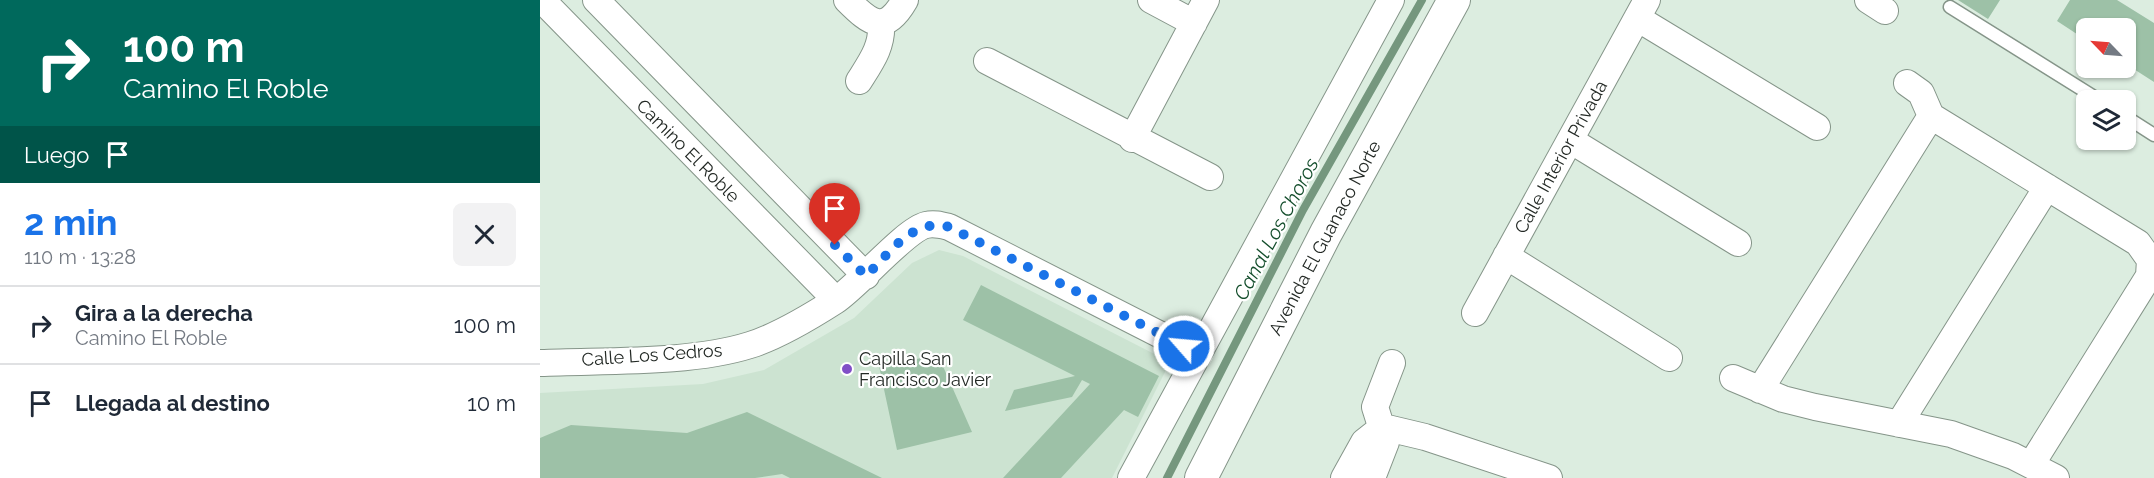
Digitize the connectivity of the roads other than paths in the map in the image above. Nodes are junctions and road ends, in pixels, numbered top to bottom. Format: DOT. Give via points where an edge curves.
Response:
graph roads {
  1 [pos="542,0"];
  2 [pos="596,0"];
  3 [pos="847,0"];
  4 [pos="905,0"];
  5 [pos="1151,0"];
  6 [pos="1206,0"];
  7 [pos="1391,0"];
  8 [pos="1454,0"];
  9 [pos="1950,7"];
  10 [pos="1642,9"];
  11 [pos="881,23"];
  12 [pos="1194,23"];
  13 [pos="987,61"];
  14 [pos="859,81"];
  15 [pos="1907,82"];
  16 [pos="2083,90"];
  17 [pos="1931,116"];
  18 [pos="2136,123"];
  19 [pos="1817,127"];
  20 [pos="2154,135"];
  21 [pos="1132,139"];
  22 [pos="1570,140"];
  23 [pos="1210,177"];
  24 [pos="2047,188"];
  25 [pos="1738,243"];
  26 [pos="1506,256"];
  27 [pos="866,276"];
  28 [pos="836,300"];
  29 [pos="1475,313"];
  30 [pos="1198,354"];
  31 [pos="1669,358"];
  32 [pos="540,363"];
  33 [pos="1392,363"];
  34 [pos="1733,378"];
  35 [pos="1760,390"];
  36 [pos="1899,424"];
  37 [pos="1383,427"];
  38 [pos="2031,465"];
  39 [pos="1131,478"];
  40 [pos="1201,478"];
  41 [pos="1344,478"];
  42 [pos="1372,478"];
  43 [pos="1549,478"];
  44 [pos="2056,478"];
  1 -- 28 [label="street, Camino El Roble"];
  2 -- 27 [label="street"];
  3 -- 11 [label="street" via="869,20"];
  4 -- 11 [label="street" via="897,15"];
  5 -- 12 [label="street"];
  6 -- 12 [label="street"];
  7 -- 30 [label="street"];
  8 -- 40 [label="street, Avenida El Guanaco Norte" via="1326,233"];
  9 -- 16 [label="lane"];
  10 -- 19 [label="street"];
  10 -- 22 [label="street, Calle Interior Privada"];
  11 -- 14 [label="street" via="878,51"];
  12 -- 21 [label="street"];
  13 -- 21 [label="street"];
  15 -- 17 [label="street" via="1921,93"];
  17 -- 24 [label="street"];
  17 -- 35 [label="street"];
  18 -- 20 [label="lane"];
  21 -- 23 [label="street"];
  22 -- 25 [label="street"];
  22 -- 26 [label="street, Calle Interior Privada"];
  24 -- 36 [label="street"];
  24 -- 38 [label="street" via="2143,247 2151,268"];
  26 -- 29 [label="street, Calle Interior Privada"];
  26 -- 31 [label="street"];
  27 -- 28 [label="street, Calle Los Cedros"];
  27 -- 30 [label="street, Calle Los Cedros" via="909,234 938,224"];
  28 -- 32 [label="street, Calle Los Cedros" via="751,345 713,353"];
  30 -- 39 [label="street"];
  33 -- 37 [label="street" via="1376,402"];
  34 -- 35 [label="street"];
  35 -- 36 [label="street" via="1815,407"];
  36 -- 38 [label="street" via="1951,435"];
  37 -- 41 [label="street" via="1364,442"];
  37 -- 42 [label="street" via="1385,450"];
  37 -- 43 [label="street"];
  38 -- 44 [label="street"];
}
